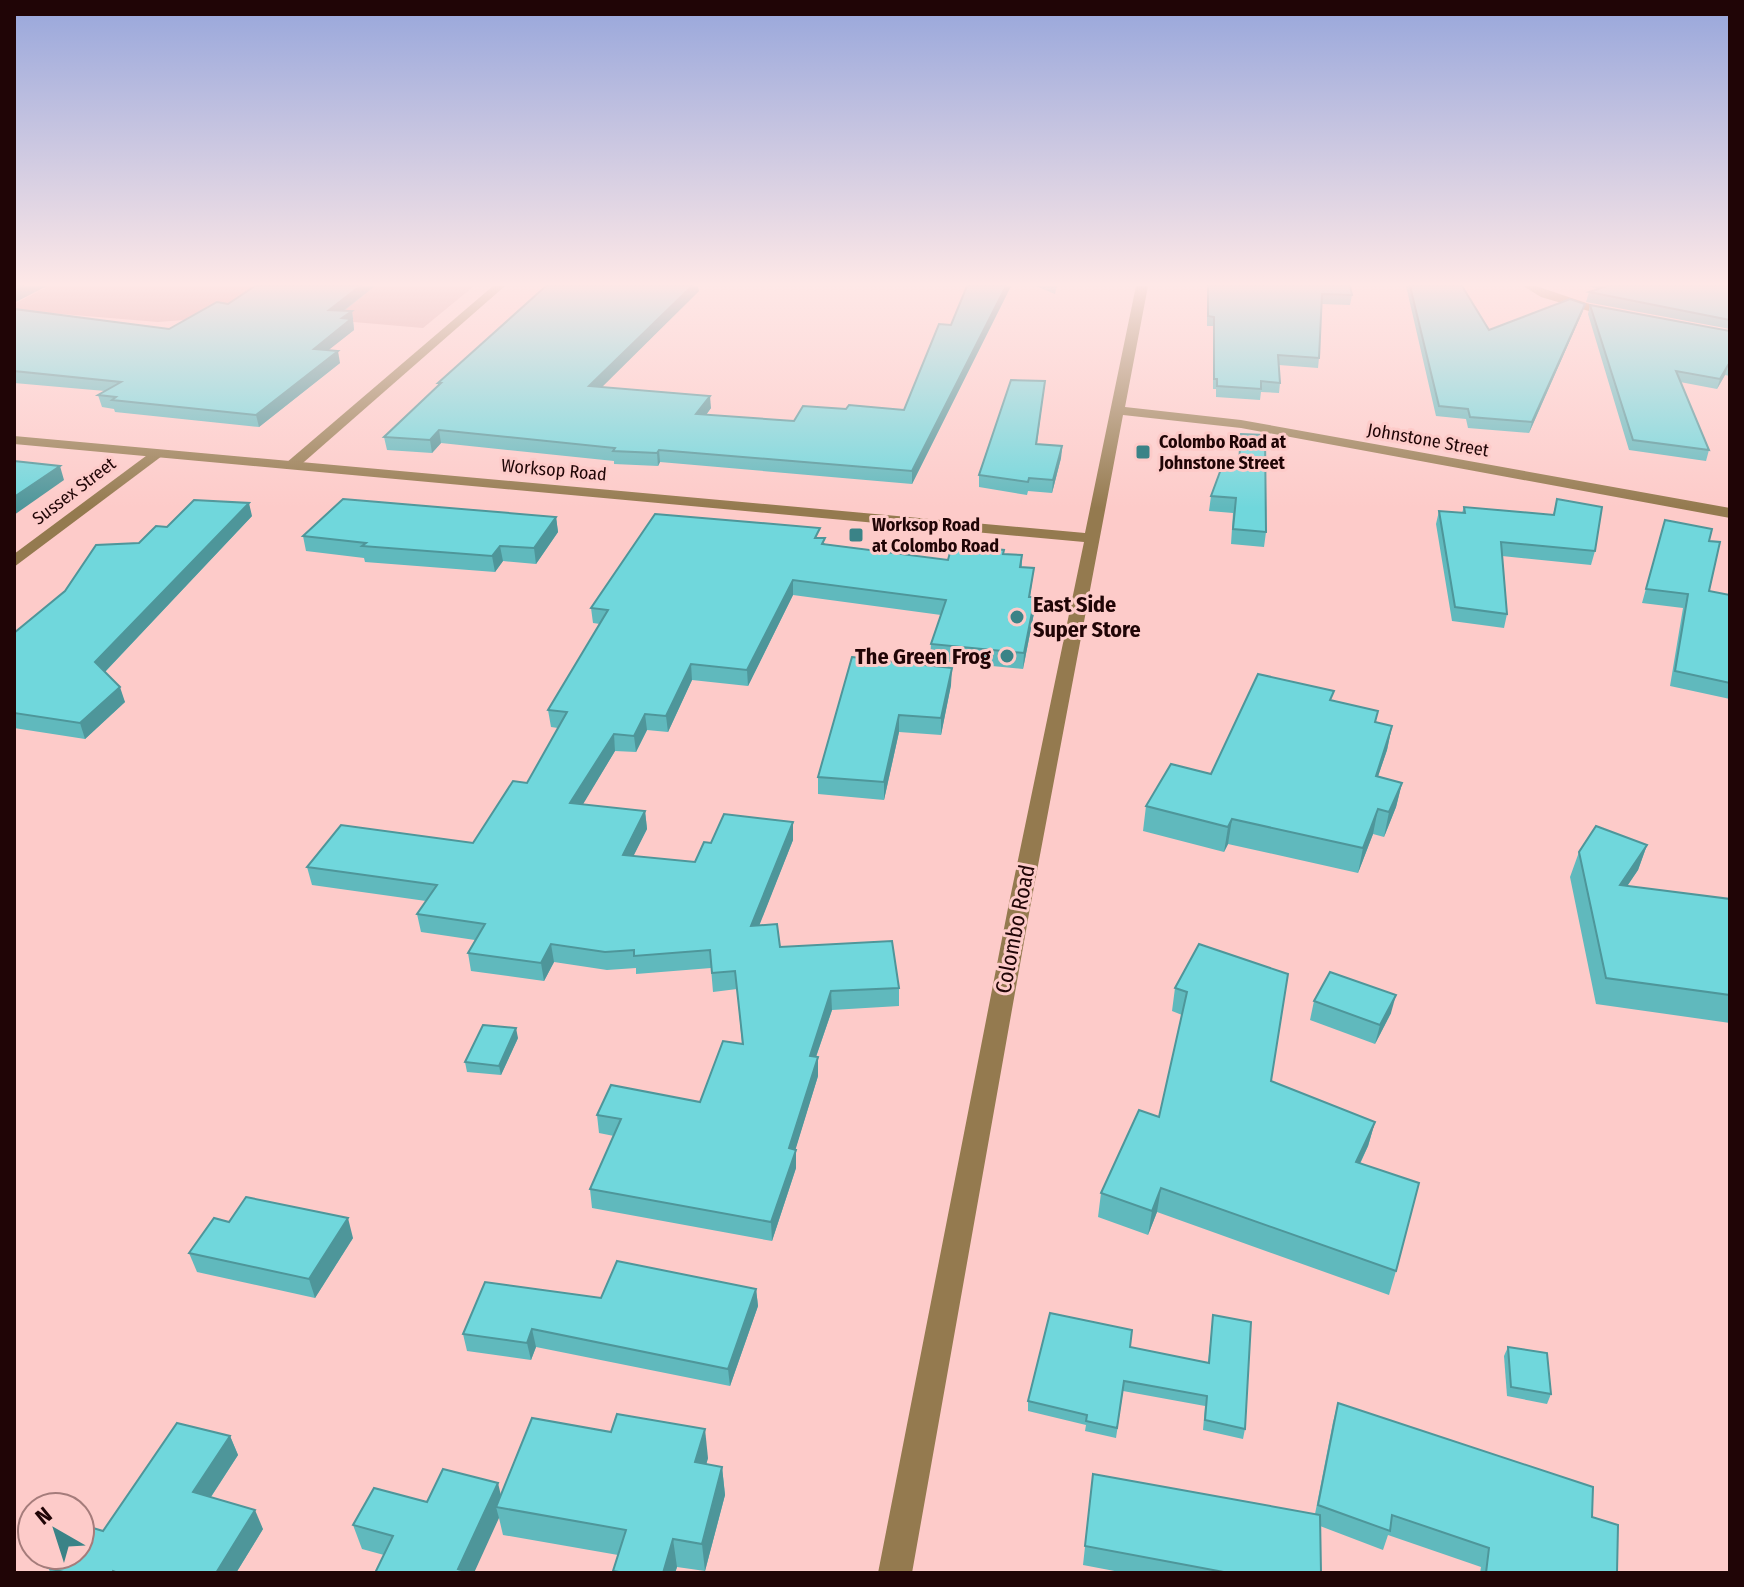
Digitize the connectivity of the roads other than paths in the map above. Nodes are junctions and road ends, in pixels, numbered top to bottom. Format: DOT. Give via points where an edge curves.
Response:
graph roads {
  1 [pos="413,360"];
  2 [pos="1128,360"];
  3 [pos="1118,410"];
  4 [pos="14,440"];
  5 [pos="159,453"];
  6 [pos="291,466"];
  7 [pos="1730,513"];
  8 [pos="1091,538"];
  9 [pos="14,562"];
  10 [pos="895,1573"];
  1 -- 6 [label="street"];
  2 -- 3 [label="street, Colombo Road"];
  3 -- 7 [label="street, Johnstone Street" via="1241,424"];
  3 -- 8 [label="street, Colombo Road"];
  4 -- 5 [label="street, Worksop Road"];
  5 -- 6 [label="street, Worksop Road"];
  5 -- 9 [label="street, Sussex Street"];
  6 -- 8 [label="street, Worksop Road"];
  8 -- 10 [label="street, Colombo Road"];
}
